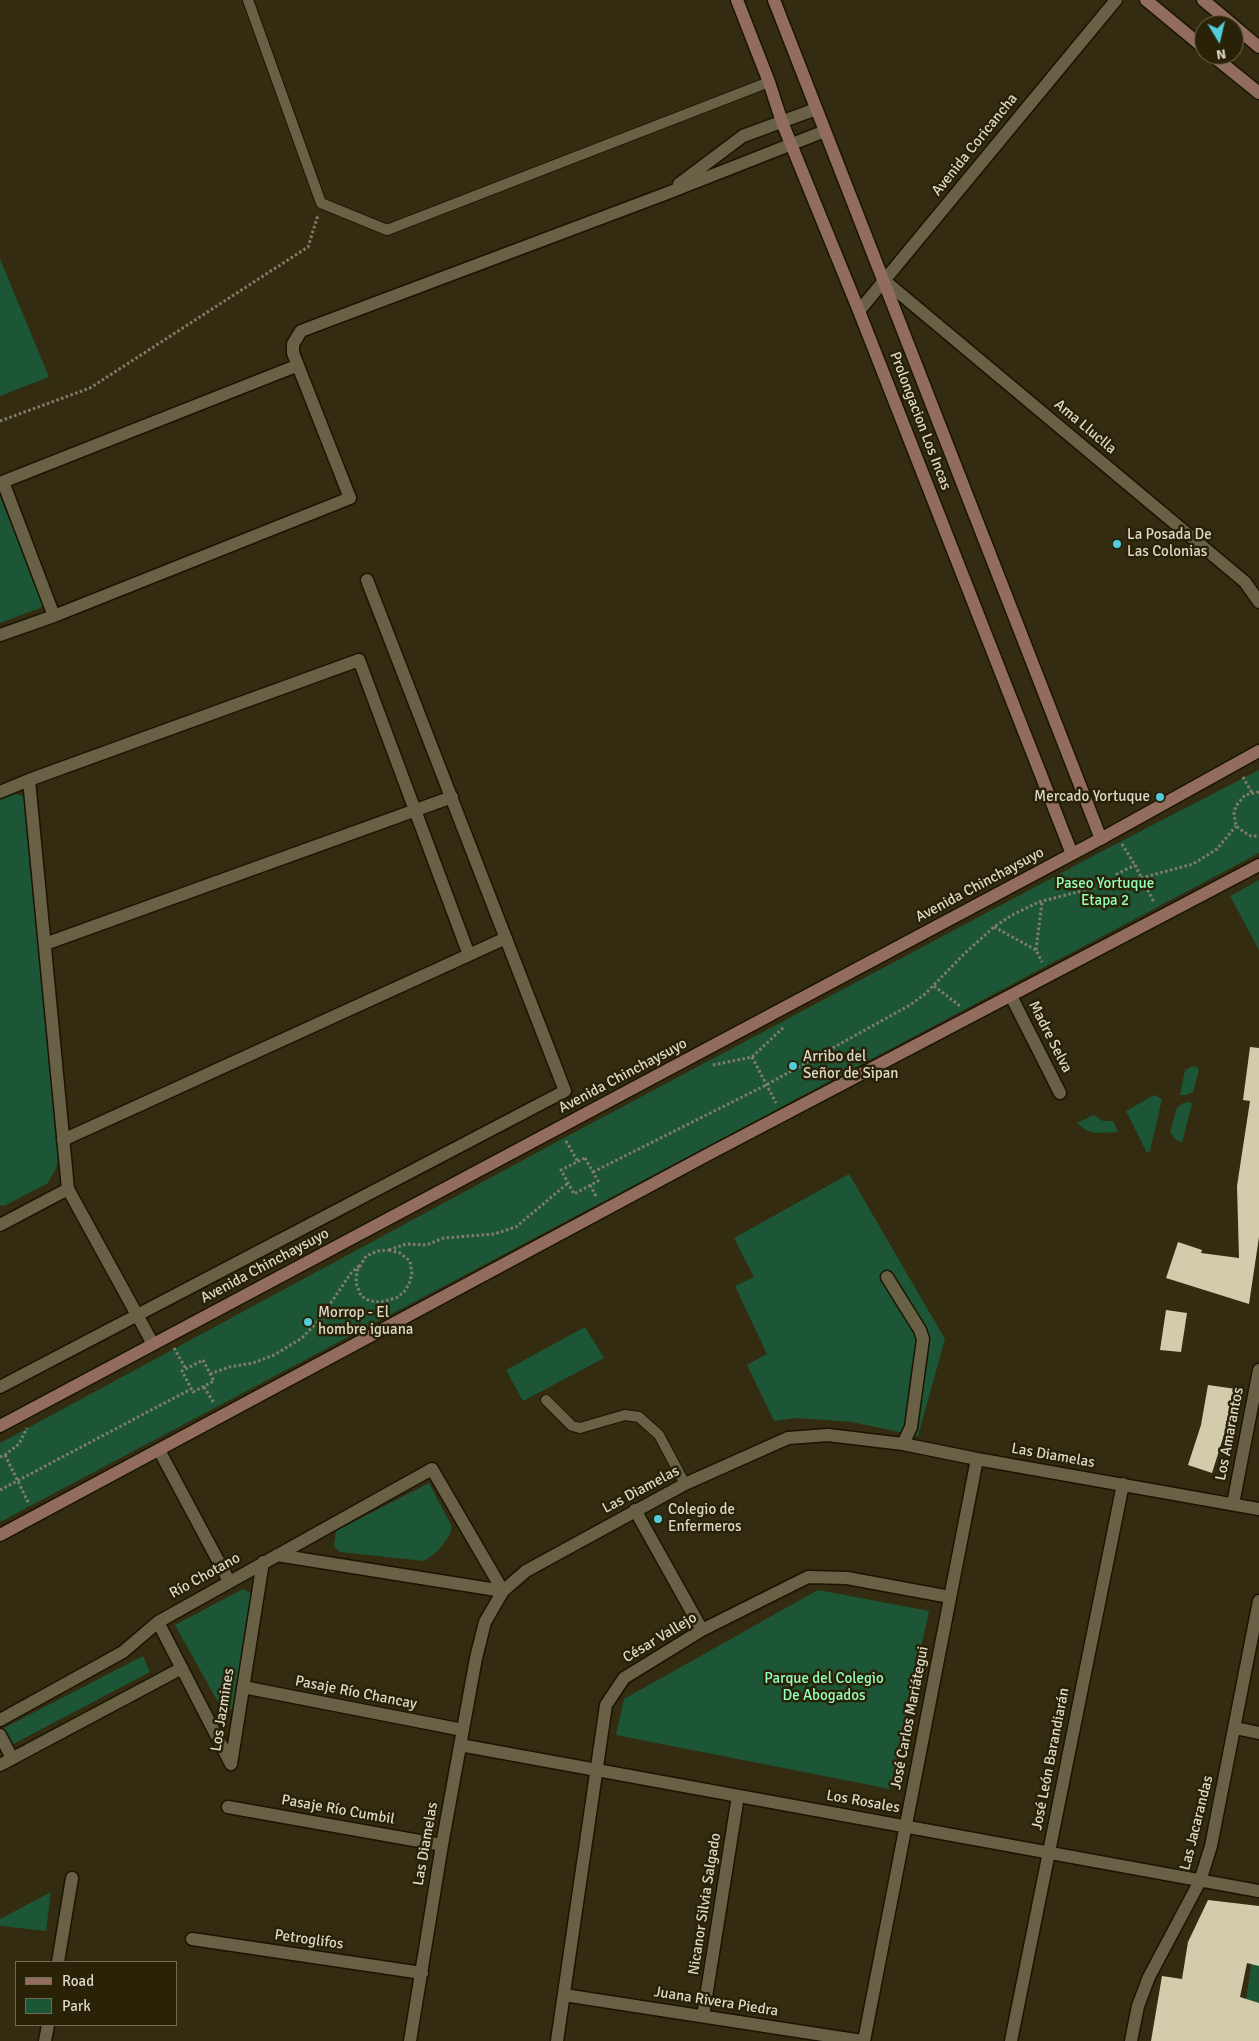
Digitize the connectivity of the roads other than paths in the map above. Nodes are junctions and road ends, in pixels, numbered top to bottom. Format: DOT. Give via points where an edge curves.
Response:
graph roads {
  1 [pos="248,0"];
  2 [pos="737,0"];
  3 [pos="774,0"];
  4 [pos="1116,0"];
  5 [pos="1146,0"];
  6 [pos="1203,0"];
  7 [pos="1222,15"];
  8 [pos="1244,33"];
  9 [pos="1194,40"];
  10 [pos="1259,46"];
  11 [pos="1224,65"];
  12 [pos="769,82"];
  13 [pos="1259,93"];
  14 [pos="816,109"];
  15 [pos="782,122"];
  16 [pos="824,131"];
  17 [pos="792,145"];
  18 [pos="665,194"];
  19 [pos="884,281"];
  20 [pos="859,311"];
  21 [pos="296,366"];
  22 [pos="2,483"];
  23 [pos="368,580"];
  24 [pos="1259,602"];
  25 [pos="54,616"];
  26 [pos="0,635"];
  27 [pos="1259,751"];
  28 [pos="29,780"];
  29 [pos="0,792"];
  30 [pos="452,797"];
  31 [pos="415,811"];
  32 [pos="1102,839"];
  33 [pos="1072,854"];
  34 [pos="1259,864"];
  35 [pos="506,938"];
  36 [pos="45,944"];
  37 [pos="469,955"];
  38 [pos="1011,996"];
  39 [pos="1060,1093"];
  40 [pos="63,1140"];
  41 [pos="68,1189"];
  42 [pos="0,1225"];
  43 [pos="887,1277"];
  44 [pos="137,1315"];
  45 [pos="153,1344"];
  46 [pos="1259,1370"];
  47 [pos="0,1388"];
  48 [pos="546,1400"];
  49 [pos="0,1426"];
  50 [pos="903,1444"];
  51 [pos="159,1450"];
  52 [pos="977,1460"];
  53 [pos="685,1484"];
  54 [pos="1123,1484"];
  55 [pos="1233,1504"];
  56 [pos="1259,1509"];
  57 [pos="635,1510"];
  58 [pos="0,1535"];
  59 [pos="277,1555"];
  60 [pos="263,1562"];
  61 [pos="229,1581"];
  62 [pos="503,1591"];
  63 [pos="950,1597"];
  64 [pos="1259,1601"];
  65 [pos="158,1622"];
  66 [pos="702,1630"];
  67 [pos="182,1668"];
  68 [pos="243,1688"];
  69 [pos="0,1720"];
  70 [pos="1235,1728"];
  71 [pos="463,1730"];
  72 [pos="1259,1733"];
  73 [pos="0,1735"];
  74 [pos="460,1745"];
  75 [pos="12,1758"];
  76 [pos="0,1765"];
  77 [pos="597,1770"];
  78 [pos="738,1796"];
  79 [pos="228,1807"];
  80 [pos="906,1827"];
  81 [pos="442,1845"];
  82 [pos="1049,1853"];
  83 [pos="72,1878"];
  84 [pos="1200,1881"];
  85 [pos="1259,1892"];
  86 [pos="192,1939"];
  87 [pos="58,1961"];
  88 [pos="422,1973"];
  89 [pos="564,1995"];
  90 [pos="704,2016"];
  91 [pos="48,2026"];
  92 [pos="45,2041"];
  93 [pos="410,2041"];
  94 [pos="557,2041"];
  95 [pos="863,2041"];
  96 [pos="1011,2041"];
  97 [pos="1131,2041"];
  1 -- 12 [label="lane" via="321,203 387,230"];
  2 -- 12 [label="street, Prolongacion Los Incas"];
  3 -- 14 [label="street, Prolongacion Los Incas"];
  4 -- 19 [label="street, Avenida Coricancha"];
  5 -- 9 [label="street"];
  6 -- 7 [label="street"];
  8 -- 10 [label="street"];
  11 -- 13 [label="street"];
  12 -- 15 [label="street, Prolongacion Los Incas"];
  14 -- 15 [label="street"];
  14 -- 16 [label="street, Prolongacion Los Incas"];
  15 -- 17 [label="street, Prolongacion Los Incas"];
  15 -- 18 [label="street" via="743,136"];
  16 -- 17 [label="street"];
  16 -- 19 [label="street, Prolongacion Los Incas"];
  17 -- 18 [label="street"];
  17 -- 20 [label="street, Prolongacion Los Incas"];
  18 -- 21 [label="street" via="301,331 293,344"];
  19 -- 20 [label="street, Avenida Coricancha"];
  19 -- 24 [label="street, Ama Lluclla" via="1245,582"];
  19 -- 32 [label="street, Prolongacion Los Incas"];
  20 -- 33 [label="street, Prolongacion Los Incas"];
  21 -- 22 [label="street"];
  21 -- 25 [label="street" via="350,498"];
  22 -- 25 [label="street"];
  23 -- 30 [label="street"];
  25 -- 26 [label="street"];
  27 -- 32 [label="street, Avenida Chinchaysuyo"];
  28 -- 29 [label="street"];
  28 -- 31 [label="street" via="359,660"];
  28 -- 36 [label="street"];
  30 -- 31 [label="street"];
  30 -- 35 [label="street"];
  31 -- 36 [label="street"];
  31 -- 37 [label="street"];
  32 -- 33 [label="street, Avenida Chinchaysuyo"];
  33 -- 45 [label="street, Avenida Chinchaysuyo"];
  34 -- 38 [label="street"];
  35 -- 37 [label="street"];
  35 -- 44 [label="street" via="565,1091"];
  36 -- 40 [label="street"];
  37 -- 40 [label="street"];
  38 -- 39 [label="street, Madre Selva"];
  38 -- 51 [label="street"];
  40 -- 41 [label="street"];
  41 -- 42 [label="street"];
  41 -- 44 [label="street"];
  43 -- 50 [label="street" via="923,1339 911,1427"];
  44 -- 45 [label="street"];
  44 -- 47 [label="street"];
  45 -- 49 [label="street, Avenida Chinchaysuyo"];
  46 -- 55 [label="street, Los Amarantos"];
  48 -- 53 [label="lane" via="572,1426 580,1428 625,1415 640,1417 659,1435"];
  50 -- 52 [label="street, Las Diamelas"];
  50 -- 53 [label="street, Las Diamelas" via="828,1435 788,1438"];
  51 -- 58 [label="street"];
  51 -- 61 [label="street"];
  52 -- 54 [label="street, Las Diamelas"];
  52 -- 63 [label="street, José Carlos Mariátegui"];
  53 -- 57 [label="street, Las Diamelas"];
  54 -- 55 [label="street, Las Diamelas"];
  54 -- 82 [label="street, José León Barandiarán"];
  55 -- 56 [label="street, Las Diamelas"];
  57 -- 62 [label="street, Las Diamelas" via="526,1571"];
  57 -- 66 [label="street"];
  59 -- 60 [label="street, Río Chotano"];
  59 -- 62 [label="street"];
  59 -- 62 [label="street, Río Chotano" via="432,1469"];
  60 -- 61 [label="street, Río Chotano"];
  60 -- 68 [label="street, Los Jazmines"];
  61 -- 65 [label="street, Río Chotano"];
  62 -- 71 [label="street, Las Diamelas" via="485,1622"];
  63 -- 66 [label="street, César Vallejo" via="847,1578 808,1577"];
  63 -- 80 [label="street, José Carlos Mariátegui"];
  64 -- 70 [label="street, Las Jacarandas"];
  65 -- 67 [label="street, Los Jazmines"];
  65 -- 69 [label="street, Río Chotano" via="122,1652"];
  66 -- 77 [label="street, César Vallejo" via="624,1678 606,1705"];
  67 -- 68 [label="street, Los Jazmines" via="231,1764"];
  67 -- 75 [label="street"];
  68 -- 71 [label="street, Pasaje Río Chancay"];
  70 -- 72 [label="street"];
  70 -- 84 [label="street, Las Jacarandas" via="1211,1846"];
  71 -- 74 [label="street, Las Diamelas"];
  73 -- 75 [label="street"];
  74 -- 77 [label="street, Los Rosales"];
  74 -- 81 [label="street, Las Diamelas"];
  75 -- 76 [label="street"];
  77 -- 78 [label="street, Los Rosales"];
  77 -- 89 [label="street, César Vallejo"];
  78 -- 80 [label="street, Los Rosales"];
  78 -- 90 [label="street, Nicanor Silvia Salgado"];
  79 -- 81 [label="street, Pasaje Río Cumbil"];
  80 -- 82 [label="street, Los Rosales"];
  80 -- 95 [label="street, José Carlos Mariátegui"];
  81 -- 88 [label="street, Las Diamelas"];
  82 -- 84 [label="street, Los Rosales"];
  82 -- 96 [label="street, José León Barandiarán"];
  83 -- 87 [label="street"];
  84 -- 85 [label="street, Los Rosales"];
  84 -- 97 [label="street, Las Jacarandas" via="1149,1978 1138,2006"];
  86 -- 88 [label="street, Petroglifos"];
  88 -- 93 [label="street, Las Diamelas"];
  89 -- 90 [label="street, Juana Rivera Piedra"];
  89 -- 94 [label="street, César Vallejo"];
  90 -- 95 [label="street, Juana Rivera Piedra"];
  91 -- 92 [label="street"];
}
